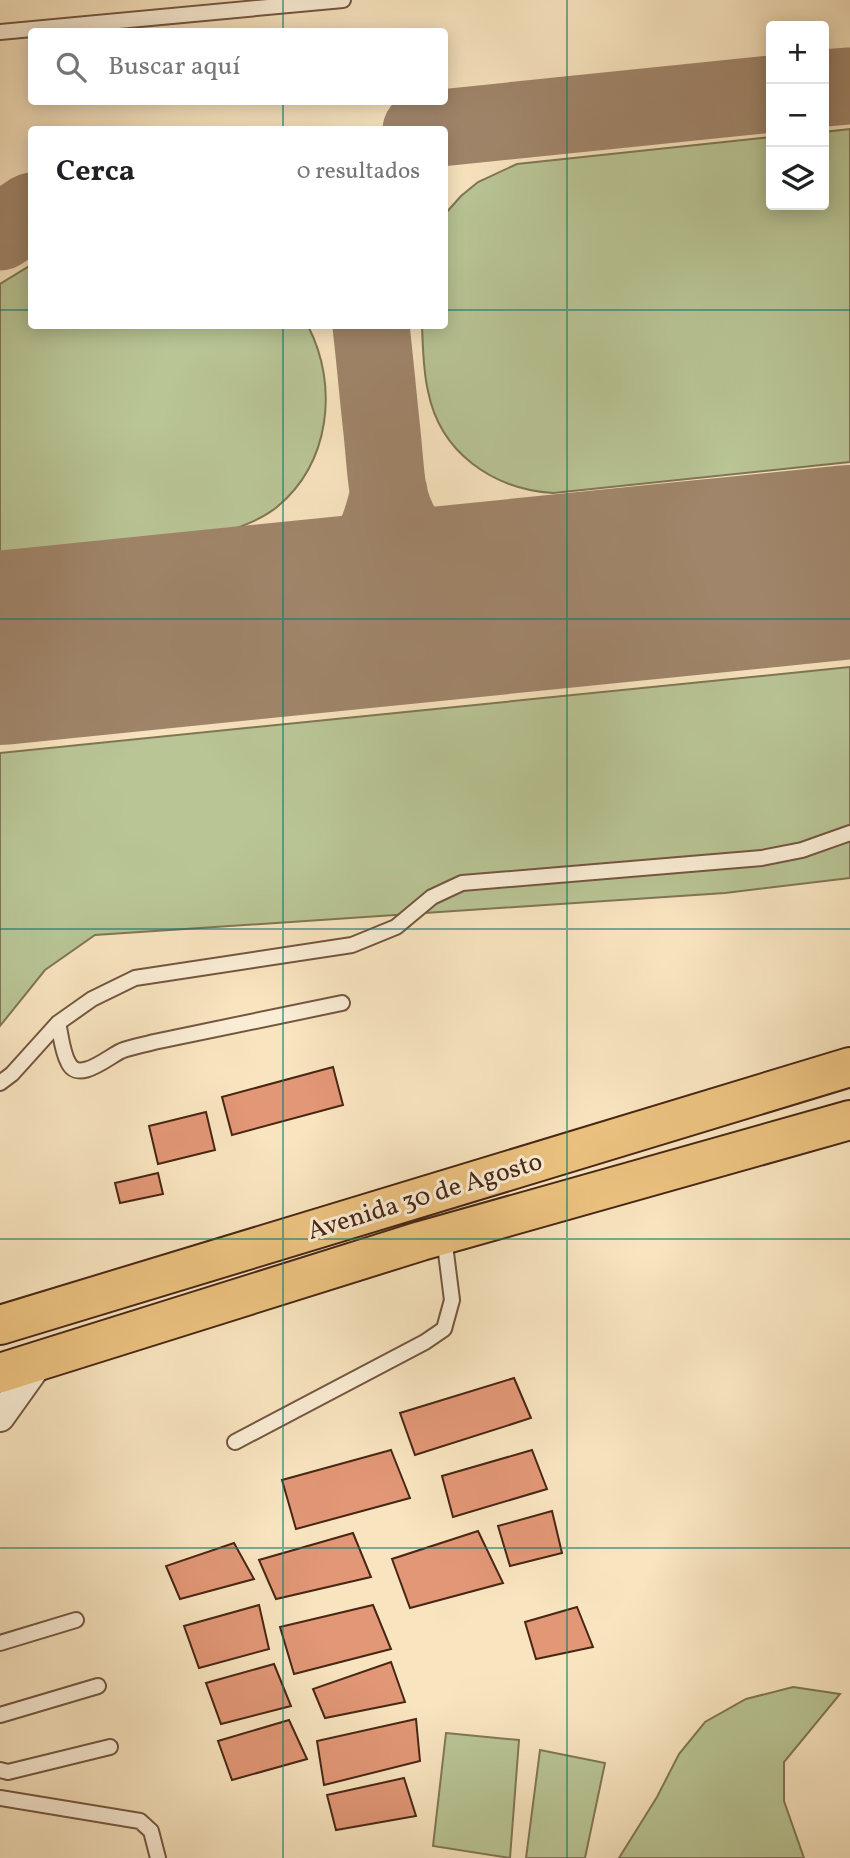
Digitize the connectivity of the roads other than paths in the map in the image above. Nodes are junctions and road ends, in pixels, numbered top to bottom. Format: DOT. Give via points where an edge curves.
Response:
graph roads {
  1 [pos="343,0"];
  2 [pos="52,28"];
  3 [pos="28,30"];
  4 [pos="0,33"];
  5 [pos="850,833"];
  6 [pos="342,1003"];
  7 [pos="58,1023"];
  8 [pos="850,1067"];
  9 [pos="0,1083"];
  10 [pos="850,1120"];
  11 [pos="443,1235"];
  12 [pos="0,1325"];
  13 [pos="40,1362"];
  14 [pos="0,1373"];
  15 [pos="0,1417"];
  16 [pos="235,1441"];
  17 [pos="76,1620"];
  18 [pos="0,1643"];
  19 [pos="99,1686"];
  20 [pos="0,1715"];
  21 [pos="110,1746"];
  22 [pos="0,1770"];
  23 [pos="0,1798"];
  24 [pos="158,1858"];
  1 -- 2 [label="lane"];
  3 -- 4 [label="lane"];
  5 -- 7 [label="lane" via="762,858 462,883 432,897 396,928 376,937 352,945 135,978 92,999"];
  6 -- 7 [label="lane" via="123,1050 80,1071 68,1063"];
  7 -- 9 [label="lane"];
  8 -- 12 [label="main road, Avenida 30 de Agosto"];
  10 -- 11 [label="main road, Avenida 30 de Agosto"];
  11 -- 13 [label="main road, Avenida 30 de Agosto"];
  11 -- 16 [label="lane" via="453,1300 444,1329"];
  13 -- 14 [label="main road, Avenida 30 de Agosto"];
  13 -- 15 [label="street"];
  17 -- 18 [label="lane"];
  19 -- 20 [label="lane"];
  21 -- 22 [label="lane" via="8,1772"];
  23 -- 24 [label="lane" via="140,1821 151,1831"];
}
